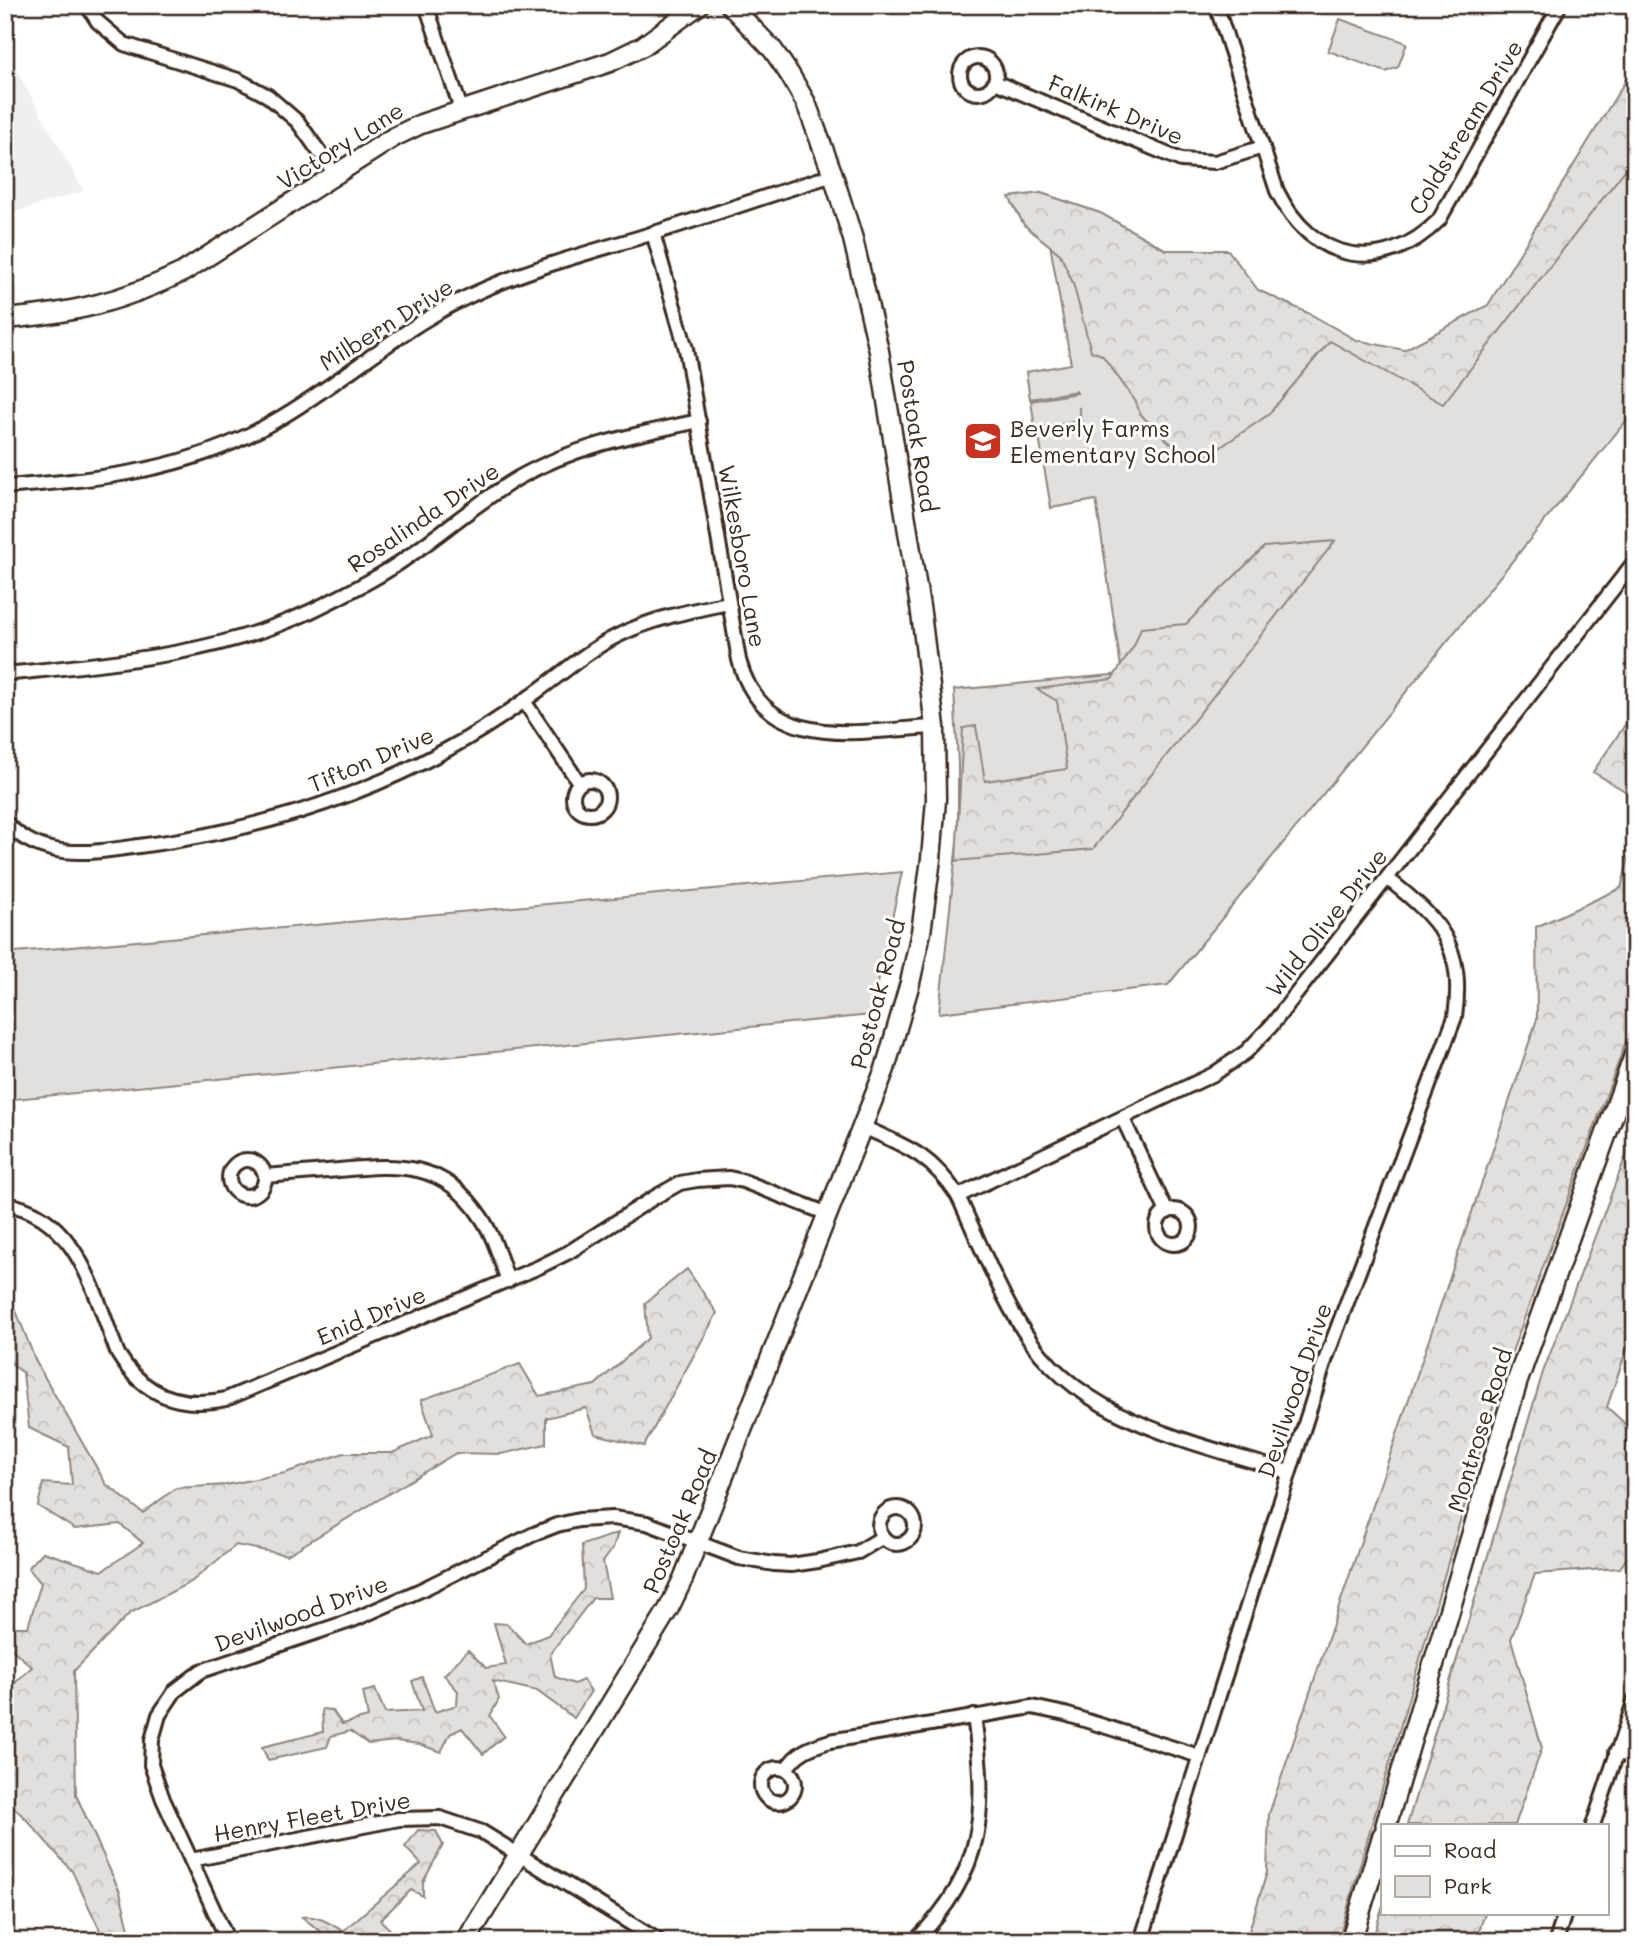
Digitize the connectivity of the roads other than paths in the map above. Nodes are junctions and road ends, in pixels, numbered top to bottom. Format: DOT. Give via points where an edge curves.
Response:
graph roads {
  1 [pos="86,5"];
  2 [pos="426,5"];
  3 [pos="699,5"];
  4 [pos="730,5"];
  5 [pos="1216,5"];
  6 [pos="1560,5"];
  7 [pos="995,82"];
  8 [pos="461,109"];
  9 [pos="1263,147"];
  10 [pos="335,174"];
  11 [pos="833,175"];
  12 [pos="653,233"];
  13 [pos="5,319"];
  14 [pos="699,421"];
  15 [pos="5,487"];
  16 [pos="1635,561"];
  17 [pos="729,603"];
  18 [pos="5,674"];
  19 [pos="524,701"];
  20 [pos="935,727"];
  21 [pos="580,784"];
  22 [pos="5,822"];
  23 [pos="1388,878"];
  24 [pos="1635,1054"];
  25 [pos="1123,1119"];
  26 [pos="863,1127"];
  27 [pos="265,1176"];
  28 [pos="958,1196"];
  29 [pos="5,1204"];
  30 [pos="1167,1212"];
  31 [pos="828,1214"];
  32 [pos="508,1281"];
  33 [pos="1288,1472"];
  34 [pos="883,1537"];
  35 [pos="699,1543"];
  36 [pos="1635,1699"];
  37 [pos="974,1716"];
  38 [pos="1616,1752"];
  39 [pos="1199,1756"];
  40 [pos="1635,1758"];
  41 [pos="786,1770"];
  42 [pos="1385,1824"];
  43 [pos="1593,1824"];
  44 [pos="1381,1842"];
  45 [pos="519,1855"];
  46 [pos="191,1860"];
  47 [pos="1565,1914"];
  48 [pos="5,1934"];
  49 [pos="8,1941"];
  50 [pos="228,1941"];
  51 [pos="466,1941"];
  52 [pos="659,1941"];
  53 [pos="915,1941"];
  54 [pos="1141,1941"];
  55 [pos="1351,1941"];
  56 [pos="1556,1941"];
  1 -- 10 [label="street" via="124,44 238,80 268,96 298,122"];
  2 -- 8 [label="street"];
  3 -- 8 [label="street, Victory Lane" via="643,46 610,62"];
  4 -- 11 [label="street, Postoak Road" via="774,50 790,75 806,103"];
  5 -- 9 [label="street, Coldstream Drive"];
  6 -- 9 [label="street, Coldstream Drive" via="1439,220 1398,250 1350,254 1303,230 1281,199"];
  7 -- 9 [label="street, Falkirk Drive" via="1181,160 1215,162"];
  8 -- 10 [label="street, Victory Lane" via="394,137"];
  10 -- 13 [label="street, Victory Lane" via="183,272 142,291 91,307"];
  11 -- 12 [label="street, Milbern Drive"];
  11 -- 20 [label="street, Postoak Road" via="879,351"];
  12 -- 14 [label="street, Wilkesboro Lane" via="685,346"];
  12 -- 15 [label="street, Milbern Drive" via="538,269 460,300 405,332 296,408 226,446 149,470"];
  14 -- 17 [label="street, Wilkesboro Lane"];
  14 -- 18 [label="street, Rosalinda Drive" via="614,439 551,462 518,478 375,578 257,632 173,654"];
  16 -- 23 [label="street, Wild Olive Drive"];
  17 -- 19 [label="street, Tifton Drive" via="677,613 616,636"];
  17 -- 20 [label="street, Wilkesboro Lane" via="741,668 758,701 777,718 829,732"];
  19 -- 21 [label="street"];
  19 -- 22 [label="street, Tifton Drive" via="453,747 401,772 329,803 245,828 156,844 69,852 37,846"];
  20 -- 26 [label="street, Postoak Road" via="936,800 921,932 885,1069"];
  23 -- 25 [label="street, Wild Olive Drive" via="1271,1026 1245,1052 1214,1074"];
  23 -- 33 [label="street, Devilwood Drive" via="1432,916 1446,939 1457,971 1455,1017"];
  24 -- 42 [label="main road, Montrose Road" via="1517,1382"];
  25 -- 28 [label="street, Wild Olive Drive"];
  25 -- 30 [label="street"];
  26 -- 28 [label="street" via="925,1157"];
  26 -- 31 [label="street, Postoak Road"];
  27 -- 32 [label="street" via="386,1165 423,1171 445,1181 471,1204 491,1235"];
  28 -- 33 [label="street" via="1024,1333 1069,1384 1103,1407 1145,1426"];
  29 -- 32 [label="street, Enid Drive" via="37,1214 57,1227 82,1264 125,1366 153,1391 188,1402 226,1399"];
  31 -- 32 [label="street, Enid Drive" via="743,1181 715,1178 689,1182 655,1196 569,1252"];
  31 -- 35 [label="street, Postoak Road"];
  33 -- 39 [label="street, Devilwood Drive"];
  34 -- 35 [label="street, Devilwood Drive" via="858,1552 791,1564 756,1562"];
  35 -- 45 [label="street, Postoak Road" via="669,1608"];
  35 -- 46 [label="street, Devilwood Drive" via="631,1520 596,1518 562,1524 367,1614 201,1671 175,1691 159,1715 150,1765"];
  36 -- 38 [label="street"];
  37 -- 39 [label="street" via="1021,1707 1042,1709"];
  37 -- 41 [label="street" via="830,1741 798,1754"];
  37 -- 53 [label="street" via="982,1782 973,1850 947,1903"];
  38 -- 40 [label="street"];
  38 -- 43 [label="street"];
  39 -- 54 [label="street, Devilwood Drive"];
  44 -- 55 [label="main road"];
  45 -- 46 [label="street, Henry Fleet Drive" via="473,1828 427,1817"];
  45 -- 51 [label="street, Postoak Road"];
  45 -- 52 [label="street, Henry Fleet Drive"];
  46 -- 50 [label="street, Devilwood Drive"];
  47 -- 56 [label="street"];
  48 -- 49 [label="street"];
}
